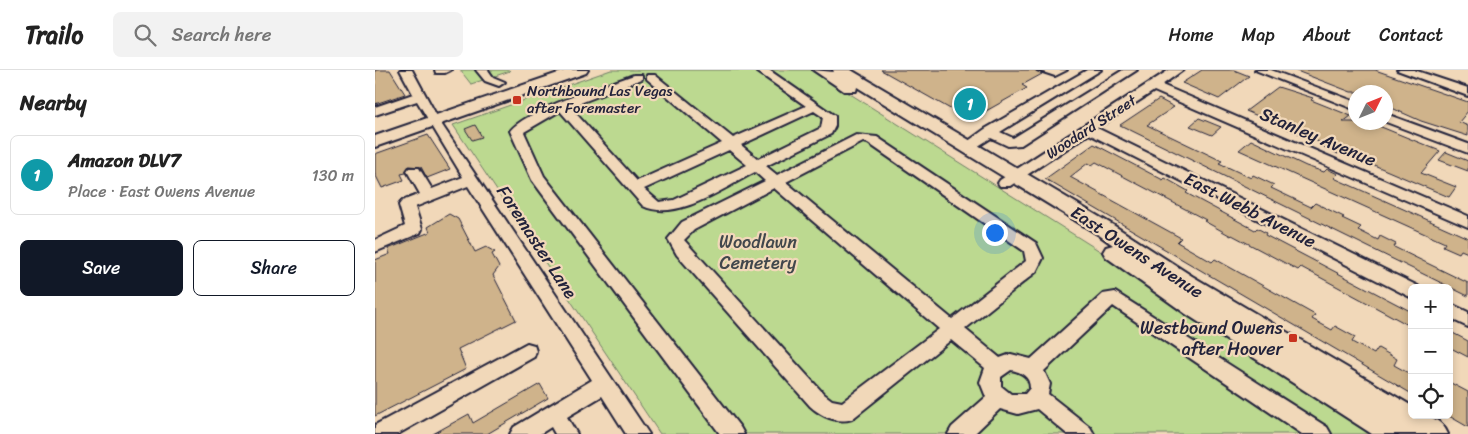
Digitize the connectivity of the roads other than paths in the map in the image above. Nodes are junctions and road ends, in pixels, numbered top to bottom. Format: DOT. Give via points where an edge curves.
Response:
graph roads {
  1 [pos="406,70"];
  2 [pos="482,70"];
  3 [pos="581,70"];
  4 [pos="761,70"];
  5 [pos="821,70"];
  6 [pos="840,70"];
  7 [pos="1043,70"];
  8 [pos="1061,70"];
  9 [pos="1131,70"];
  10 [pos="1177,70"];
  11 [pos="1261,70"];
  12 [pos="1403,70"];
  13 [pos="648,72"];
  14 [pos="1090,73"];
  15 [pos="499,82"];
  16 [pos="1107,85"];
  17 [pos="1153,86"];
  18 [pos="1468,92"];
  19 [pos="420,96"];
  20 [pos="1348,103"];
  21 [pos="562,106"];
  22 [pos="815,106"];
  23 [pos="375,111"];
  24 [pos="1393,121"];
  25 [pos="434,122"];
  26 [pos="1089,129"];
  27 [pos="990,132"];
  28 [pos="375,142"];
  29 [pos="731,144"];
  30 [pos="967,147"];
  31 [pos="1468,150"];
  32 [pos="756,166"];
  33 [pos="415,171"];
  34 [pos="472,179"];
  35 [pos="1011,180"];
  36 [pos="775,182"];
  37 [pos="634,188"];
  38 [pos="429,196"];
  39 [pos="1468,222"];
  40 [pos="375,246"];
  41 [pos="1408,289"];
  42 [pos="1453,312"];
  43 [pos="1468,320"];
  44 [pos="951,329"];
  45 [pos="527,351"];
  46 [pos="997,367"];
  47 [pos="1033,370"];
  48 [pos="605,383"];
  49 [pos="1037,397"];
  50 [pos="998,398"];
  51 [pos="554,414"];
  52 [pos="378,434"];
  53 [pos="521,434"];
  54 [pos="566,434"];
  55 [pos="638,434"];
  56 [pos="733,434"];
  57 [pos="959,434"];
  58 [pos="1083,434"];
  59 [pos="1320,434"];
  60 [pos="1396,434"];
  61 [pos="1434,434"];
  1 -- 19 [label="street, Foremaster Lane"];
  2 -- 15 [label="street" via="489,79"];
  3 -- 25 [label="main road"];
  4 -- 22 [label="street"];
  5 -- 35 [label="main road, East Owens Avenue"];
  6 -- 30 [label="main road, East Owens Avenue"];
  7 -- 8 [label="street" via="1055,73"];
  9 -- 16 [label="street"];
  10 -- 17 [label="street, Woodard Street"];
  11 -- 20 [label="street"];
  12 -- 18 [label="street"];
  13 -- 21 [label="street"];
  13 -- 29 [label="street"];
  14 -- 16 [label="street"];
  14 -- 27 [label="street"];
  16 -- 27 [label="street" via="1017,142 1008,142"];
  17 -- 26 [label="street, Woodard Street"];
  17 -- 39 [label="street, Stanley Avenue"];
  19 -- 23 [label="street"];
  19 -- 25 [label="street, Foremaster Lane"];
  21 -- 37 [label="street"];
  21 -- 56 [label="street" via="517,131 537,177"];
  22 -- 29 [label="street"];
  22 -- 32 [label="street" via="829,116 829,126 825,131"];
  24 -- 31 [label="street"];
  25 -- 28 [label="main road"];
  25 -- 34 [label="street, Foremaster Lane"];
  26 -- 35 [label="street, Woodard Street"];
  26 -- 41 [label="street, East Webb Avenue"];
  27 -- 30 [label="street"];
  29 -- 32 [label="street"];
  29 -- 37 [label="street"];
  30 -- 35 [label="main road, East Owens Avenue"];
  32 -- 36 [label="street"];
  32 -- 37 [label="street" via="677,205 657,207 648,203"];
  33 -- 38 [label="street"];
  34 -- 38 [label="street"];
  34 -- 48 [label="street, Foremaster Lane"];
  35 -- 60 [label="main road, East Owens Avenue" via="1195,308"];
  35 -- 61 [label="main road, East Owens Avenue" via="1106,230 1243,319"];
  36 -- 44 [label="street"];
  36 -- 44 [label="street" via="861,138 868,138 1030,247 1036,256 1031,268"];
  36 -- 44 [label="street" via="688,226 675,239 817,400 827,408 845,412"];
  38 -- 40 [label="street" via="407,204 414,229"];
  42 -- 43 [label="street"];
  44 -- 46 [label="street"];
  45 -- 52 [label="street"];
  46 -- 47 [label="street" via="1003,363 1019,362"];
  46 -- 50 [label="street" via="990,378"];
  47 -- 49 [label="street" via="1040,383"];
  47 -- 59 [label="street" via="1109,299 1115,299"];
  48 -- 51 [label="street"];
  48 -- 55 [label="street, Foremaster Lane"];
  49 -- 50 [label="street" via="1023,405 1006,403"];
  49 -- 58 [label="street"];
  50 -- 57 [label="street"];
  51 -- 53 [label="street"];
  51 -- 54 [label="street"];
}
